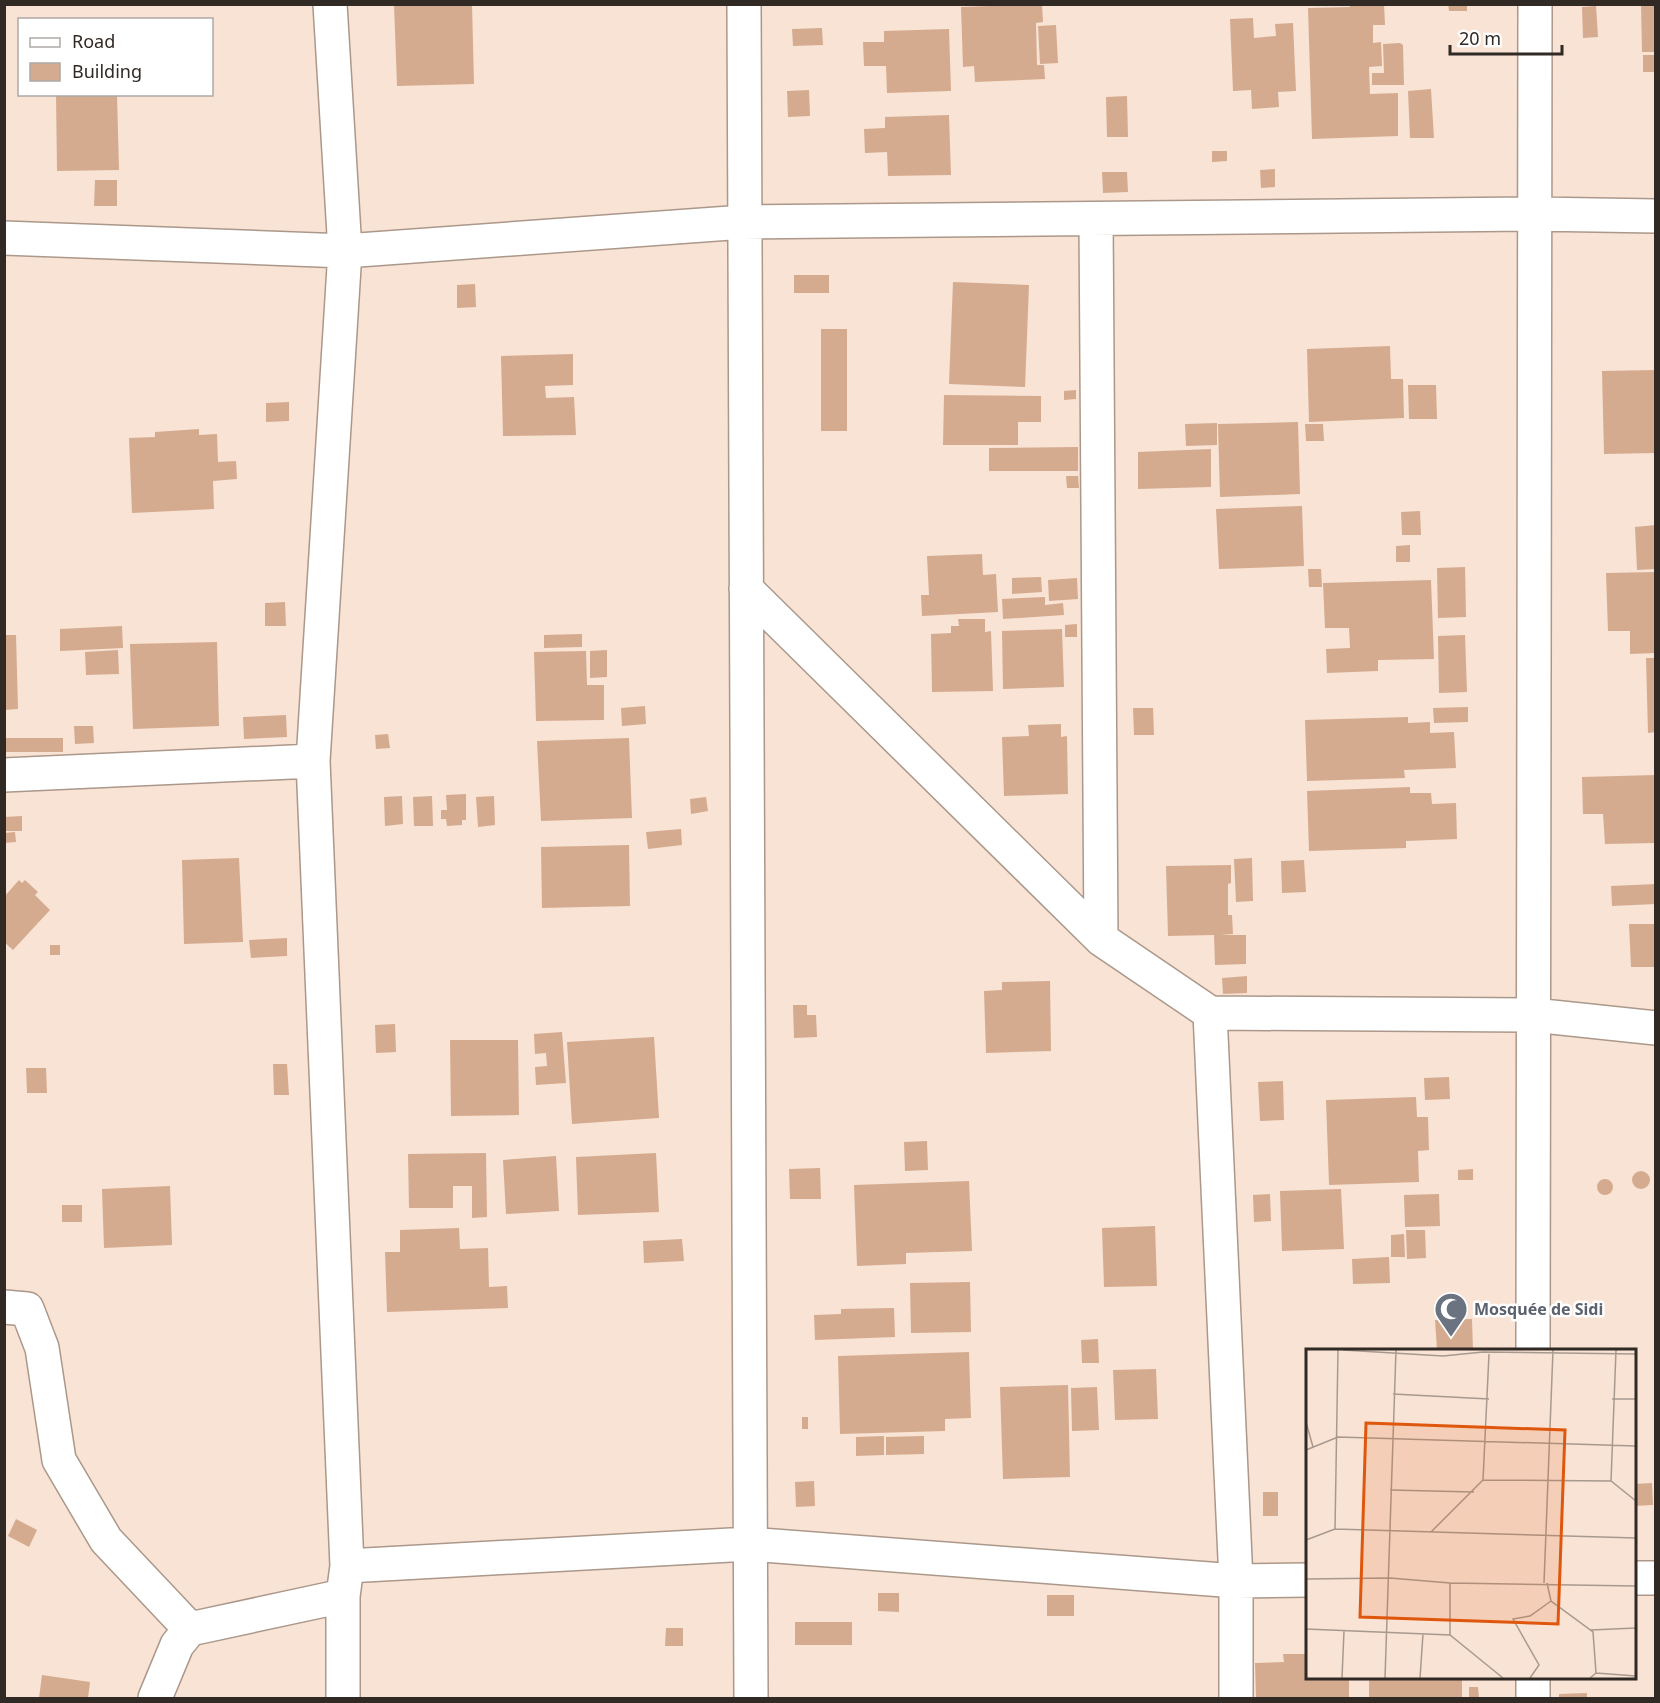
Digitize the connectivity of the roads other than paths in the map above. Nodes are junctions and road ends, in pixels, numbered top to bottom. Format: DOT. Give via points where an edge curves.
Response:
graph roads {
  1 [pos="330,4"];
  2 [pos="744,4"];
  3 [pos="1535,4"];
  4 [pos="1536,214"];
  5 [pos="1656,216"];
  6 [pos="1096,219"];
  7 [pos="744,222"];
  8 [pos="4,238"];
  9 [pos="345,251"];
  10 [pos="746,589"];
  11 [pos="313,761"];
  12 [pos="4,775"];
  13 [pos="1101,939"];
  14 [pos="1210,1013"];
  15 [pos="1533,1015"];
  16 [pos="1656,1028"];
  17 [pos="4,1307"];
  18 [pos="1533,1349"];
  19 [pos="749,1544"];
  20 [pos="1636,1578"];
  21 [pos="1656,1578"];
  22 [pos="1306,1580"];
  23 [pos="345,1581"];
  24 [pos="1236,1581"];
  25 [pos="190,1629"];
  26 [pos="1533,1679"];
  27 [pos="155,1698"];
  28 [pos="343,1698"];
  29 [pos="751,1698"];
  30 [pos="1236,1698"];
  31 [pos="1533,1698"];
  1 -- 9 [label="street"];
  2 -- 7 [label="street"];
  3 -- 4 [label="street"];
  4 -- 5 [label="street"];
  4 -- 6 [label="street"];
  4 -- 15 [label="street"];
  6 -- 7 [label="street"];
  6 -- 13 [label="street"];
  7 -- 9 [label="street"];
  7 -- 10 [label="street"];
  8 -- 9 [label="street"];
  9 -- 11 [label="street"];
  10 -- 13 [label="street"];
  10 -- 19 [label="street"];
  11 -- 12 [label="street"];
  11 -- 23 [label="street"];
  13 -- 14 [label="street"];
  14 -- 15 [label="street"];
  14 -- 24 [label="street"];
  15 -- 16 [label="street"];
  15 -- 18 [label="street"];
  17 -- 25 [label="street" via="27,1309 42,1348 59,1460 106,1540"];
  19 -- 23 [label="street"];
  19 -- 24 [label="street"];
  19 -- 29 [label="street"];
  20 -- 21 [label="street"];
  22 -- 24 [label="street"];
  23 -- 25 [label="street"];
  23 -- 28 [label="street"];
  24 -- 30 [label="street"];
  25 -- 27 [label="street" via="177,1645"];
  26 -- 31 [label="street"];
}
